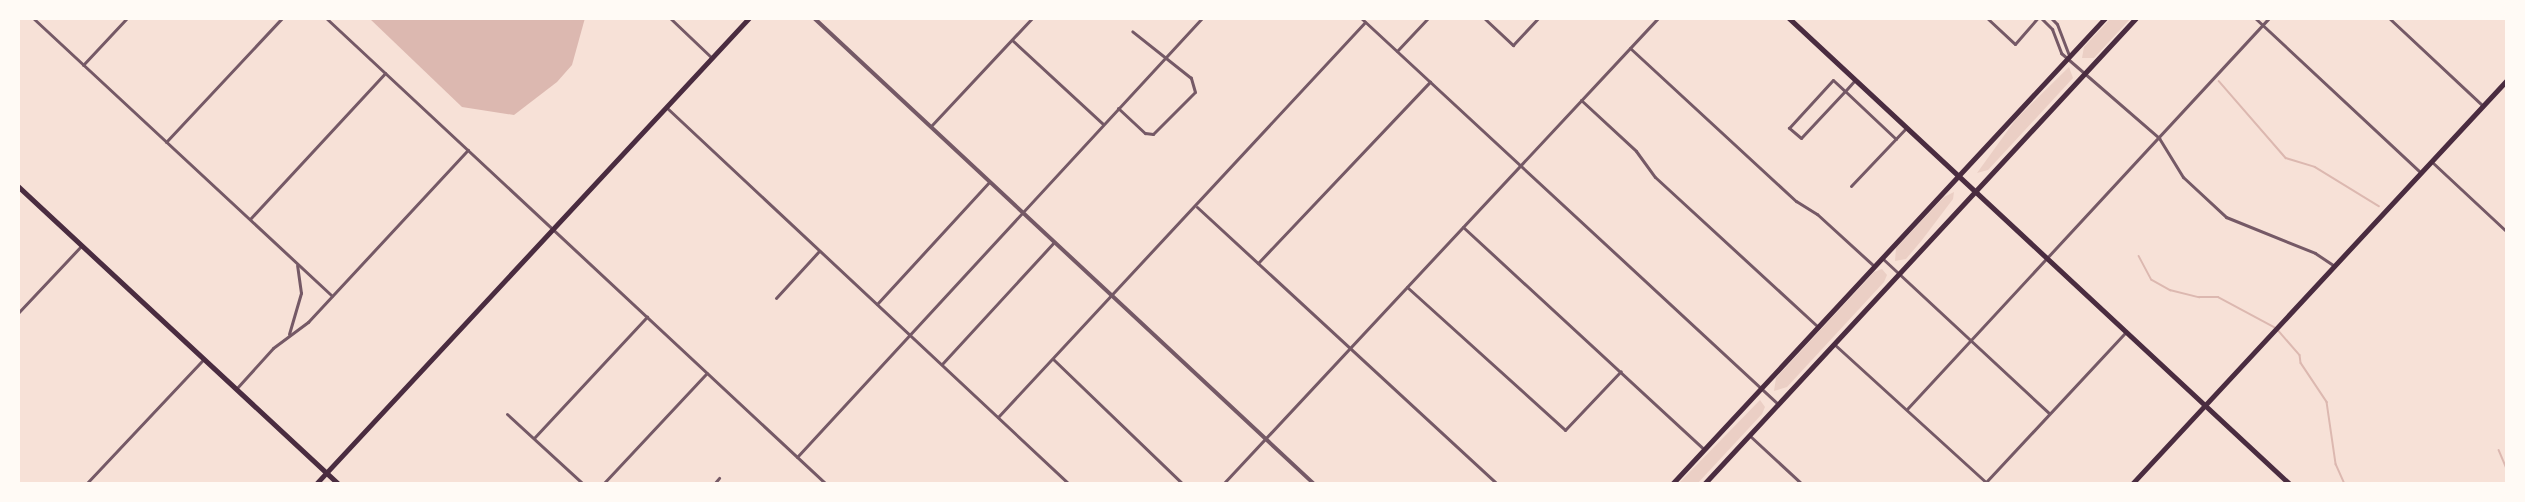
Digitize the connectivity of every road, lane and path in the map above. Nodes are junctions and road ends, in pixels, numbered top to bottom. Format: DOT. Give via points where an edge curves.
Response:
graph roads {
  1 [pos="33,18"];
  2 [pos="127,18"];
  3 [pos="282,18"];
  4 [pos="326,18"];
  5 [pos="670,18"];
  6 [pos="749,18"];
  7 [pos="814,18"];
  8 [pos="1032,18"];
  9 [pos="1202,18"];
  10 [pos="1361,18"];
  11 [pos="1428,18"];
  12 [pos="1484,18"];
  13 [pos="1538,18"];
  14 [pos="1658,18"];
  15 [pos="1789,18"];
  16 [pos="1987,18"];
  17 [pos="2039,18"];
  18 [pos="2050,18"];
  19 [pos="2105,18"];
  20 [pos="2136,18"];
  21 [pos="2256,18"];
  22 [pos="2270,18"];
  23 [pos="2389,18"];
  24 [pos="1365,22"];
  25 [pos="2263,25"];
  26 [pos="1132,30"];
  27 [pos="1012,40"];
  28 [pos="1630,48"];
  29 [pos="1397,51"];
  30 [pos="2069,56"];
  31 [pos="712,58"];
  32 [pos="1165,58"];
  33 [pos="83,65"];
  34 [pos="2087,72"];
  35 [pos="385,73"];
  36 [pos="1855,80"];
  37 [pos="2507,80"];
  38 [pos="1430,82"];
  39 [pos="1845,91"];
  40 [pos="1581,100"];
  41 [pos="2483,106"];
  42 [pos="666,107"];
  43 [pos="1118,108"];
  44 [pos="1103,124"];
  45 [pos="930,127"];
  46 [pos="1906,128"];
  47 [pos="2159,138"];
  48 [pos="1896,139"];
  49 [pos="166,142"];
  50 [pos="468,150"];
  51 [pos="2432,162"];
  52 [pos="1520,166"];
  53 [pos="2421,173"];
  54 [pos="1958,175"];
  55 [pos="989,182"];
  56 [pos="18,186"];
  57 [pos="1851,186"];
  58 [pos="1975,191"];
  59 [pos="1197,207"];
  60 [pos="1022,212"];
  61 [pos="249,219"];
  62 [pos="1463,227"];
  63 [pos="553,229"];
  64 [pos="2507,232"];
  65 [pos="1054,242"];
  66 [pos="82,245"];
  67 [pos="819,251"];
  68 [pos="1882,258"];
  69 [pos="2047,258"];
  70 [pos="295,262"];
  71 [pos="1258,263"];
  72 [pos="1874,266"];
  73 [pos="2334,266"];
  74 [pos="1899,273"];
  75 [pos="1407,287"];
  76 [pos="332,296"];
  77 [pos="1112,296"];
  78 [pos="776,298"];
  79 [pos="877,304"];
  80 [pos="18,314"];
  81 [pos="647,317"];
  82 [pos="1818,327"];
  83 [pos="2126,332"];
  84 [pos="909,334"];
  85 [pos="288,335"];
  86 [pos="1971,340"];
  87 [pos="1834,344"];
  88 [pos="1350,348"];
  89 [pos="1052,358"];
  90 [pos="204,359"];
  91 [pos="941,364"];
  92 [pos="1621,371"];
  93 [pos="707,373"];
  94 [pos="1761,388"];
  95 [pos="236,389"];
  96 [pos="1778,404"];
  97 [pos="2204,407"];
  98 [pos="1907,409"];
  99 [pos="2049,413"];
  100 [pos="507,414"];
  101 [pos="998,417"];
  102 [pos="1749,435"];
  103 [pos="534,438"];
  104 [pos="1266,439"];
  105 [pos="1704,449"];
  106 [pos="797,457"];
  107 [pos="327,472"];
  108 [pos="719,478"];
  109 [pos="1987,483"];
  110 [pos="86,484"];
  111 [pos="316,484"];
  112 [pos="339,484"];
  113 [pos="583,484"];
  114 [pos="603,484"];
  115 [pos="714,484"];
  116 [pos="826,484"];
  117 [pos="1069,484"];
  118 [pos="1183,484"];
  119 [pos="1223,484"];
  120 [pos="1314,484"];
  121 [pos="1497,484"];
  122 [pos="1672,484"];
  123 [pos="1704,484"];
  124 [pos="1802,484"];
  125 [pos="2132,484"];
  126 [pos="2290,484"];
  1 -- 33 [label="street"];
  2 -- 33 [label="street"];
  3 -- 49 [label="street"];
  4 -- 35 [label="street"];
  5 -- 31 [label="street"];
  6 -- 31 [label="main road"];
  7 -- 45 [label="street"];
  8 -- 27 [label="street"];
  9 -- 32 [label="street"];
  10 -- 24 [label="street"];
  11 -- 29 [label="street"];
  12 -- 13 [label="street" via="1513,45"];
  14 -- 28 [label="street"];
  15 -- 36 [label="main road"];
  16 -- 17 [label="street" via="2015,44"];
  17 -- 30 [label="street" via="2052,29 2061,53"];
  18 -- 30 [label="street" via="2057,24"];
  19 -- 30 [label="highway"];
  20 -- 34 [label="highway"];
  21 -- 25 [label="street"];
  22 -- 25 [label="street"];
  23 -- 41 [label="street"];
  24 -- 29 [label="street"];
  24 -- 59 [label="street"];
  25 -- 47 [label="street"];
  25 -- 53 [label="street"];
  26 -- 32 [label="street"];
  27 -- 44 [label="street"];
  27 -- 45 [label="street"];
  28 -- 40 [label="street"];
  28 -- 72 [label="street" via="1796,201 1817,214"];
  29 -- 38 [label="street"];
  30 -- 34 [label="street"];
  30 -- 54 [label="highway"];
  31 -- 42 [label="main road"];
  32 -- 43 [label="street"];
  32 -- 43 [label="street" via="1193,81 1191,99 1153,134 1145,133"];
  33 -- 49 [label="street"];
  34 -- 47 [label="street"];
  34 -- 58 [label="highway"];
  35 -- 50 [label="street"];
  35 -- 61 [label="street"];
  36 -- 39 [label="street"];
  36 -- 46 [label="main road"];
  37 -- 41 [label="main road"];
  38 -- 52 [label="street"];
  38 -- 71 [label="street"];
  39 -- 39 [label="street" via="1801,138 1789,128 1833,80"];
  39 -- 48 [label="street"];
  40 -- 52 [label="street"];
  40 -- 82 [label="street" via="1636,151 1655,177"];
  41 -- 51 [label="main road"];
  42 -- 63 [label="main road"];
  42 -- 67 [label="street"];
  43 -- 44 [label="street"];
  44 -- 60 [label="street"];
  45 -- 55 [label="street"];
  46 -- 48 [label="street"];
  46 -- 54 [label="main road"];
  47 -- 69 [label="street"];
  47 -- 73 [label="street" via="2184,177 2226,217 2315,253"];
  48 -- 57 [label="street"];
  49 -- 61 [label="street"];
  50 -- 63 [label="street"];
  50 -- 76 [label="street"];
  51 -- 53 [label="main road"];
  51 -- 64 [label="street"];
  52 -- 62 [label="street"];
  52 -- 94 [label="street"];
  53 -- 73 [label="main road"];
  54 -- 58 [label="main road"];
  54 -- 68 [label="highway"];
  55 -- 60 [label="street"];
  55 -- 79 [label="street"];
  56 -- 66 [label="main road"];
  58 -- 69 [label="main road"];
  58 -- 74 [label="highway"];
  59 -- 71 [label="street"];
  59 -- 77 [label="street"];
  60 -- 65 [label="street"];
  60 -- 84 [label="street"];
  61 -- 70 [label="street"];
  62 -- 75 [label="street"];
  62 -- 92 [label="street"];
  63 -- 81 [label="street"];
  63 -- 107 [label="main road"];
  65 -- 77 [label="street"];
  65 -- 91 [label="street"];
  66 -- 80 [label="street"];
  66 -- 90 [label="main road"];
  67 -- 78 [label="street"];
  67 -- 79 [label="street"];
  68 -- 72 [label="highway"];
  68 -- 74 [label="street"];
  69 -- 83 [label="main road"];
  69 -- 86 [label="street"];
  70 -- 76 [label="street"];
  70 -- 85 [label="street" via="302,293"];
  71 -- 88 [label="street"];
  72 -- 82 [label="highway"];
  73 -- 97 [label="main road"];
  74 -- 86 [label="street"];
  74 -- 87 [label="highway"];
  75 -- 88 [label="street"];
  75 -- 92 [label="street" via="1565,430"];
  76 -- 85 [label="street" via="308,322"];
  77 -- 89 [label="street"];
  77 -- 104 [label="street"];
  79 -- 84 [label="street"];
  81 -- 93 [label="street"];
  81 -- 103 [label="street"];
  82 -- 94 [label="highway"];
  83 -- 97 [label="main road"];
  83 -- 99 [label="street"];
  84 -- 91 [label="street"];
  84 -- 106 [label="street"];
  85 -- 95 [label="street"];
  86 -- 98 [label="street"];
  86 -- 99 [label="street"];
  87 -- 96 [label="highway"];
  87 -- 98 [label="street"];
  88 -- 104 [label="street"];
  88 -- 121 [label="street"];
  89 -- 101 [label="street"];
  89 -- 118 [label="street"];
  90 -- 95 [label="main road"];
  90 -- 110 [label="street"];
  91 -- 101 [label="street"];
  92 -- 105 [label="street"];
  93 -- 106 [label="street"];
  93 -- 114 [label="street"];
  94 -- 96 [label="street"];
  94 -- 105 [label="highway"];
  95 -- 107 [label="main road"];
  96 -- 102 [label="highway"];
  97 -- 125 [label="main road"];
  97 -- 126 [label="main road"];
  98 -- 109 [label="street"];
  99 -- 109 [label="street"];
  100 -- 103 [label="street"];
  101 -- 117 [label="street"];
  102 -- 123 [label="highway"];
  102 -- 124 [label="street"];
  103 -- 113 [label="street"];
  104 -- 119 [label="street"];
  104 -- 120 [label="street"];
  105 -- 122 [label="highway"];
  106 -- 116 [label="street"];
  107 -- 111 [label="main road"];
  107 -- 112 [label="main road"];
  108 -- 115 [label="street"];
}
